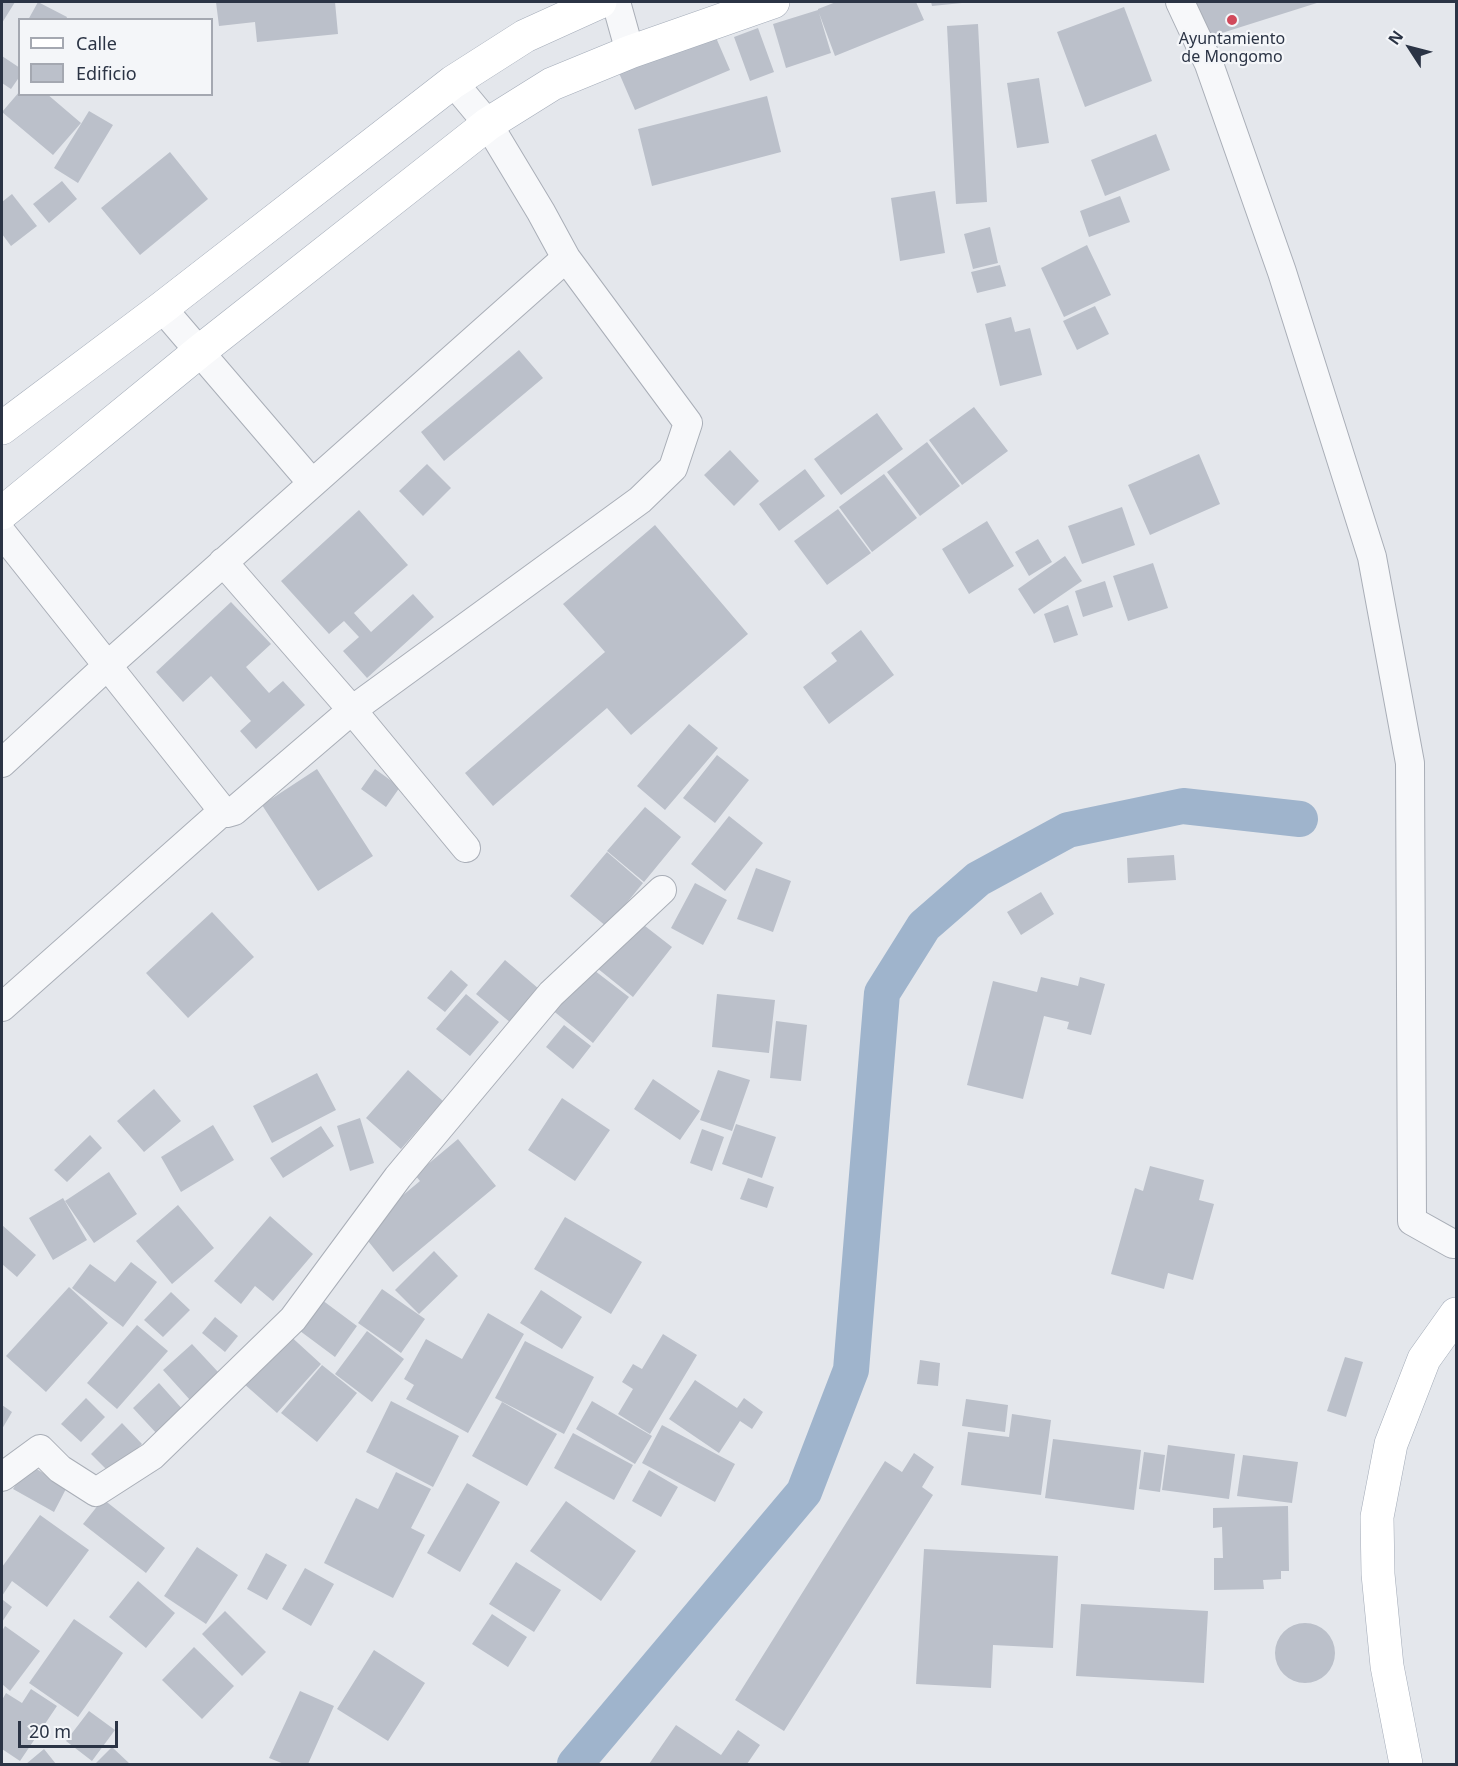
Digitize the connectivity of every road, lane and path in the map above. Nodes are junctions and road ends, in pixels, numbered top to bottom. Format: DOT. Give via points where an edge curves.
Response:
graph roads {
  1 [pos="600,2"];
  2 [pos="616,2"];
  3 [pos="773,2"];
  4 [pos="1180,2"];
  5 [pos="630,52"];
  6 [pos="453,82"];
  7 [pos="488,124"];
  8 [pos="566,258"];
  9 [pos="162,308"];
  10 [pos="200,351"];
  11 [pos="2,428"];
  12 [pos="312,483"];
  13 [pos="2,513"];
  14 [pos="2,533"];
  15 [pos="223,562"];
  16 [pos="107,666"];
  17 [pos="352,710"];
  18 [pos="2,763"];
  19 [pos="223,811"];
  20 [pos="466,848"];
  21 [pos="662,890"];
  22 [pos="2,1006"];
  23 [pos="1456,1244"];
  24 [pos="1456,1314"];
  25 [pos="2,1477"];
  26 [pos="1406,1764"];
  1 -- 6 [label="main road" via="525,36"];
  2 -- 5 [label="street"];
  3 -- 5 [label="main road"];
  4 -- 23 [label="street" via="1209,64 1278,261 1372,556 1410,763 1412,1221"];
  5 -- 7 [label="main road" via="552,84"];
  6 -- 7 [label="street"];
  6 -- 9 [label="main road"];
  7 -- 8 [label="street"];
  7 -- 10 [label="main road"];
  8 -- 12 [label="street"];
  8 -- 17 [label="street" via="688,423 673,468 640,500"];
  9 -- 10 [label="street"];
  9 -- 11 [label="main road"];
  10 -- 12 [label="street"];
  10 -- 13 [label="main road"];
  12 -- 15 [label="street"];
  14 -- 16 [label="street"];
  15 -- 16 [label="street"];
  15 -- 17 [label="street"];
  16 -- 18 [label="street"];
  16 -- 19 [label="street"];
  17 -- 19 [label="street" via="234,811"];
  17 -- 20 [label="street"];
  19 -- 22 [label="street"];
  21 -- 25 [label="street" via="550,994 398,1177 293,1319 152,1456 96,1492 60,1469 40,1449"];
  24 -- 26 [label="main road" via="1425,1359 1391,1444 1377,1517 1387,1666"];
}
